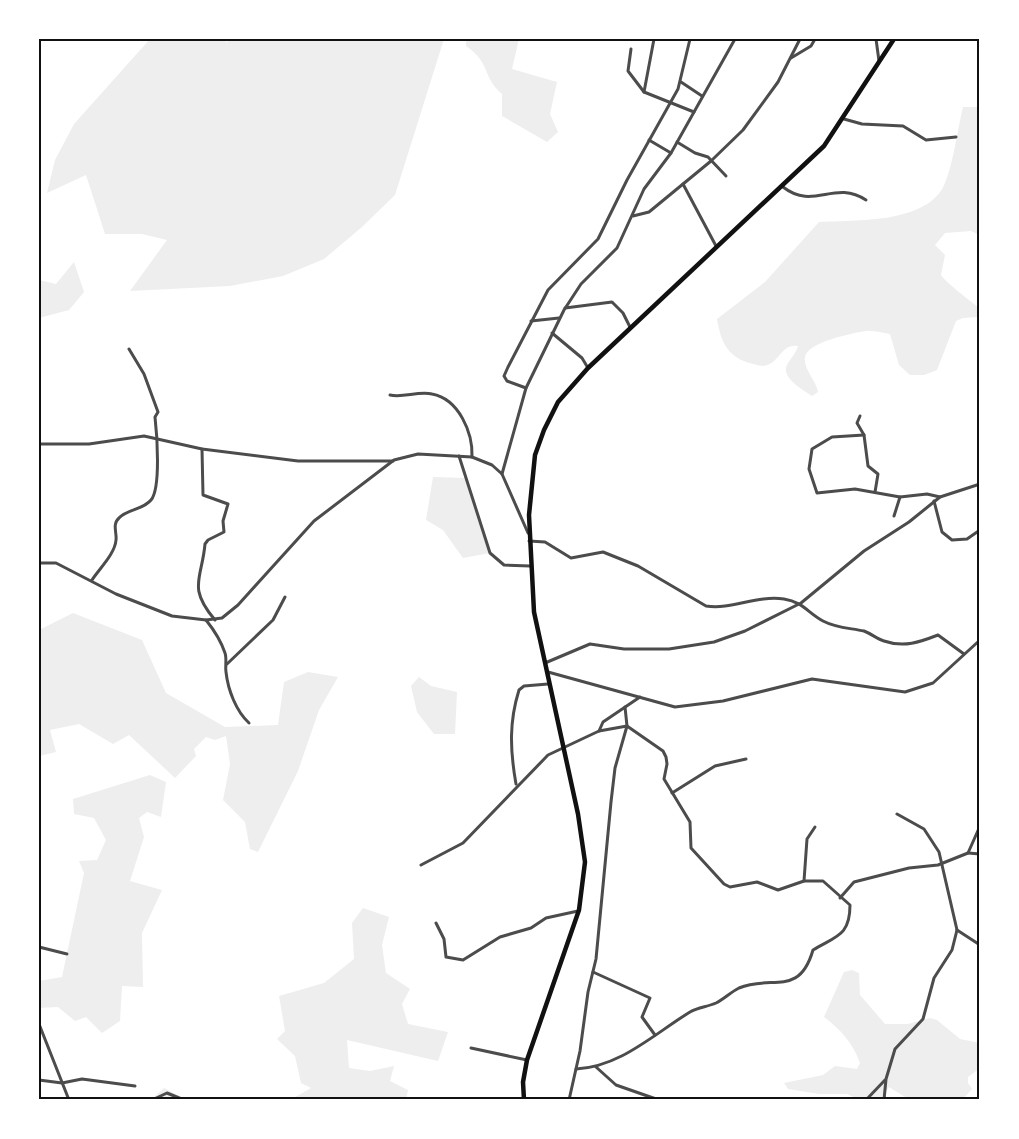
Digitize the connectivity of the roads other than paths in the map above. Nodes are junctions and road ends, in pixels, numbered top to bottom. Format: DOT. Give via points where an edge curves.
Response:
graph roads {
  1 [pos="654,39"];
  2 [pos="690,39"];
  3 [pos="735,39"];
  4 [pos="800,39"];
  5 [pos="815,39"];
  6 [pos="876,39"];
  7 [pos="894,39"];
  8 [pos="631,49"];
  9 [pos="790,59"];
  10 [pos="879,63"];
  11 [pos="681,82"];
  12 [pos="644,92"];
  13 [pos="702,96"];
  14 [pos="672,101"];
  15 [pos="694,111"];
  16 [pos="844,119"];
  17 [pos="956,137"];
  18 [pos="649,140"];
  19 [pos="677,142"];
  20 [pos="670,153"];
  21 [pos="711,161"];
  22 [pos="726,176"];
  23 [pos="683,184"];
  24 [pos="783,187"];
  25 [pos="866,200"];
  26 [pos="633,216"];
  27 [pos="718,248"];
  28 [pos="565,308"];
  29 [pos="560,318"];
  30 [pos="531,321"];
  31 [pos="630,327"];
  32 [pos="552,333"];
  33 [pos="129,349"];
  34 [pos="588,368"];
  35 [pos="526,388"];
  36 [pos="390,394"];
  37 [pos="860,416"];
  38 [pos="864,435"];
  39 [pos="158,439"];
  40 [pos="39,444"];
  41 [pos="202,449"];
  42 [pos="459,456"];
  43 [pos="472,457"];
  44 [pos="394,460"];
  45 [pos="502,474"];
  46 [pos="980,484"];
  47 [pos="875,492"];
  48 [pos="900,497"];
  49 [pos="940,497"];
  50 [pos="934,501"];
  51 [pos="894,516"];
  52 [pos="980,530"];
  53 [pos="528,533"];
  54 [pos="529,542"];
  55 [pos="39,563"];
  56 [pos="530,566"];
  57 [pos="91,581"];
  58 [pos="285,597"];
  59 [pos="801,603"];
  60 [pos="206,620"];
  61 [pos="215,620"];
  62 [pos="980,640"];
  63 [pos="964,654"];
  64 [pos="544,663"];
  65 [pos="226,665"];
  66 [pos="546,671"];
  67 [pos="548,684"];
  68 [pos="640,697"];
  69 [pos="625,708"];
  70 [pos="249,723"];
  71 [pos="627,726"];
  72 [pos="599,731"];
  73 [pos="563,747"];
  74 [pos="746,759"];
  75 [pos="516,784"];
  76 [pos="672,793"];
  77 [pos="897,814"];
  78 [pos="980,826"];
  79 [pos="815,827"];
  80 [pos="968,853"];
  81 [pos="980,854"];
  82 [pos="943,863"];
  83 [pos="421,866"];
  84 [pos="804,881"];
  85 [pos="840,898"];
  86 [pos="579,910"];
  87 [pos="436,923"];
  88 [pos="957,930"];
  89 [pos="980,945"];
  90 [pos="39,947"];
  91 [pos="67,954"];
  92 [pos="593,972"];
  93 [pos="39,1024"];
  94 [pos="655,1035"];
  95 [pos="471,1048"];
  96 [pos="527,1060"];
  97 [pos="596,1068"];
  98 [pos="576,1069"];
  99 [pos="886,1079"];
  100 [pos="39,1080"];
  101 [pos="62,1083"];
  102 [pos="135,1086"];
  103 [pos="69,1100"];
  104 [pos="152,1100"];
  105 [pos="184,1100"];
  106 [pos="524,1100"];
  107 [pos="569,1100"];
  108 [pos="659,1100"];
  109 [pos="866,1100"];
  110 [pos="884,1100"];
  1 -- 12 [label="street"];
  2 -- 11 [label="street"];
  3 -- 13 [label="street"];
  4 -- 9 [label="street"];
  5 -- 9 [label="street"];
  6 -- 10 [label="street"];
  7 -- 10 [label="highway"];
  8 -- 12 [label="street" via="628,70"];
  9 -- 21 [label="street" via="743,130"];
  10 -- 16 [label="highway"];
  11 -- 13 [label="street"];
  11 -- 14 [label="street"];
  12 -- 14 [label="street"];
  13 -- 15 [label="street"];
  14 -- 15 [label="street"];
  14 -- 18 [label="street"];
  15 -- 19 [label="street"];
  16 -- 17 [label="street" via="903,126 926,140"];
  16 -- 24 [label="highway" via="824,146"];
  18 -- 20 [label="street"];
  18 -- 30 [label="street" via="598,239 548,290"];
  19 -- 20 [label="street"];
  19 -- 21 [label="street"];
  20 -- 26 [label="street" via="644,189"];
  21 -- 22 [label="street"];
  21 -- 23 [label="street"];
  23 -- 26 [label="street" via="649,212"];
  23 -- 27 [label="street"];
  24 -- 25 [label="street" via="800,197 847,192"];
  24 -- 27 [label="highway"];
  26 -- 28 [label="street" via="617,248 585,279"];
  27 -- 31 [label="highway"];
  28 -- 29 [label="street"];
  28 -- 31 [label="street" via="612,302"];
  29 -- 30 [label="street"];
  29 -- 32 [label="street"];
  30 -- 35 [label="street" via="504,376"];
  31 -- 34 [label="highway"];
  32 -- 34 [label="street"];
  32 -- 35 [label="street"];
  33 -- 39 [label="street" via="144,374 158,412"];
  34 -- 53 [label="highway" via="558,402 541,436 535,455"];
  35 -- 45 [label="street"];
  36 -- 43 [label="street" via="434,394 443,400 466,422"];
  37 -- 38 [label="street" via="857,423"];
  38 -- 47 [label="street" via="868,466 878,474"];
  38 -- 47 [label="street" via="822,441 812,449 809,469 817,493 855,489"];
  39 -- 40 [label="street" via="144,436 89,444"];
  39 -- 41 [label="street"];
  39 -- 57 [label="street" via="152,499 119,518 112,551"];
  41 -- 44 [label="street" via="298,461"];
  41 -- 61 [label="street" via="203,495 228,504 224,532 205,544 197,580 201,598"];
  42 -- 43 [label="street"];
  42 -- 44 [label="street" via="418,454"];
  42 -- 56 [label="street" via="490,554 504,565"];
  43 -- 45 [label="street"];
  44 -- 61 [label="street" via="314,521 238,605"];
  45 -- 53 [label="street"];
  46 -- 49 [label="street"];
  47 -- 48 [label="street"];
  48 -- 49 [label="street"];
  48 -- 51 [label="street"];
  49 -- 50 [label="street"];
  50 -- 52 [label="street" via="942,532 952,540 966,539"];
  50 -- 59 [label="street"];
  53 -- 54 [label="highway"];
  54 -- 56 [label="highway"];
  54 -- 59 [label="street" via="545,542 572,558 603,552 638,566 706,606 716,608 756,598"];
  55 -- 57 [label="street" via="56,563"];
  56 -- 64 [label="highway"];
  57 -- 60 [label="street" via="172,616"];
  58 -- 65 [label="street" via="273,620"];
  59 -- 63 [label="street" via="823,621 884,641 902,645 938,635"];
  59 -- 64 [label="street" via="753,628 714,642 669,649 590,644"];
  60 -- 61 [label="street"];
  60 -- 65 [label="street" via="217,634"];
  62 -- 63 [label="street"];
  63 -- 68 [label="street" via="933,683 904,692 812,679 691,707 675,707"];
  64 -- 66 [label="highway"];
  65 -- 70 [label="street" via="240,714"];
  66 -- 67 [label="highway"];
  66 -- 68 [label="street"];
  67 -- 73 [label="highway"];
  67 -- 75 [label="street" via="519,690 511,720"];
  68 -- 69 [label="street"];
  69 -- 71 [label="street"];
  69 -- 72 [label="street" via="603,722"];
  71 -- 72 [label="street"];
  71 -- 76 [label="street" via="663,751 667,764 664,779"];
  71 -- 92 [label="street" via="612,791"];
  72 -- 73 [label="street"];
  73 -- 75 [label="street" via="548,754"];
  73 -- 86 [label="highway" via="584,847 584,886"];
  74 -- 76 [label="street" via="715,766"];
  75 -- 83 [label="street" via="463,843"];
  76 -- 84 [label="street" via="690,822 691,848 727,886 756,882 781,890"];
  77 -- 82 [label="street" via="924,829"];
  78 -- 80 [label="street"];
  79 -- 84 [label="street" via="807,839"];
  80 -- 81 [label="street"];
  80 -- 82 [label="street"];
  82 -- 85 [label="street" via="854,882"];
  82 -- 88 [label="street"];
  84 -- 85 [label="street" via="823,881"];
  85 -- 94 [label="street" via="850,905 844,933 813,950 804,973 741,987 714,1004 695,1009"];
  86 -- 87 [label="street" via="546,918 531,928 500,937 463,960 446,957 444,939"];
  86 -- 96 [label="highway"];
  88 -- 89 [label="street"];
  88 -- 99 [label="street" via="952,950 934,978 923,1019 895,1049"];
  90 -- 91 [label="street"];
  92 -- 94 [label="street" via="650,998 642,1017"];
  92 -- 98 [label="street"];
  93 -- 101 [label="street"];
  94 -- 97 [label="street" via="639,1048"];
  95 -- 96 [label="street"];
  96 -- 106 [label="highway"];
  97 -- 98 [label="street"];
  97 -- 108 [label="street" via="616,1086"];
  98 -- 107 [label="street"];
  99 -- 109 [label="street"];
  99 -- 110 [label="street"];
  100 -- 101 [label="street"];
  101 -- 102 [label="street" via="74,1079"];
  101 -- 103 [label="street"];
  104 -- 105 [label="street" via="167,1093"];
}
